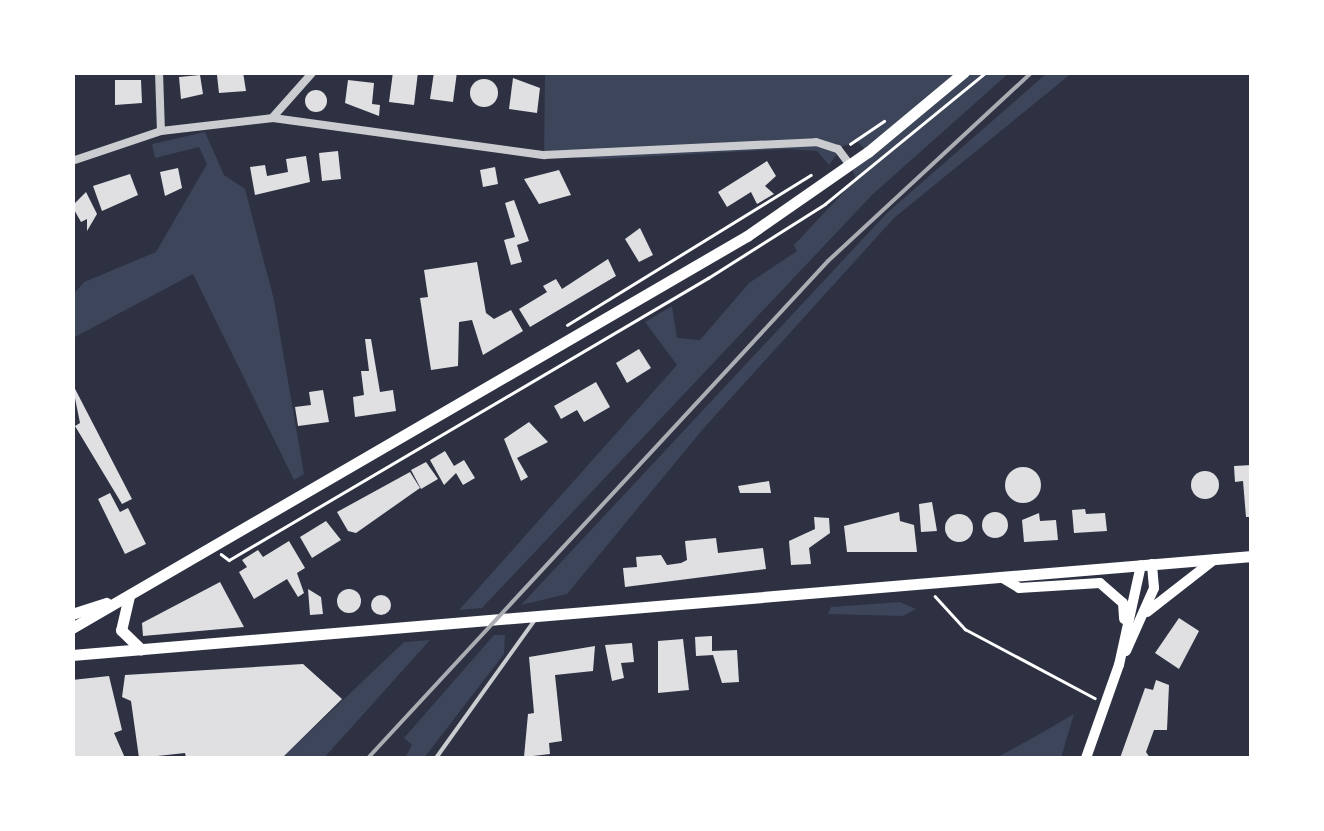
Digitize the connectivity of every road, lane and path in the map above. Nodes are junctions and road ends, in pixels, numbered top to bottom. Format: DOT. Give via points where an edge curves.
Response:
graph roads {
  1 [pos="160,72"];
  2 [pos="313,72"];
  3 [pos="964,72"];
  4 [pos="273,118"];
  5 [pos="885,120"];
  6 [pos="161,131"];
  7 [pos="838,149"];
  8 [pos="72,161"];
  9 [pos="850,166"];
  10 [pos="820,170"];
  11 [pos="566,325"];
  12 [pos="1252,556"];
  13 [pos="1215,560"];
  14 [pos="1146,565"];
  15 [pos="1001,578"];
  16 [pos="926,584"];
  17 [pos="129,596"];
  18 [pos="1146,613"];
  19 [pos="72,614"];
  20 [pos="536,618"];
  21 [pos="72,628"];
  22 [pos="141,649"];
  23 [pos="72,655"];
  24 [pos="1118,665"];
  25 [pos="1105,702"];
  26 [pos="436,758"];
  27 [pos="1086,758"];
  1 -- 6 [label="street"];
  2 -- 4 [label="street"];
  3 -- 9 [label="main road"];
  4 -- 6 [label="street"];
  4 -- 7 [label="street" via="544,154 816,142"];
  5 -- 7 [label="path"];
  6 -- 8 [label="street"];
  7 -- 9 [label="street"];
  9 -- 17 [label="main road" via="424,428"];
  10 -- 11 [label="path"];
  12 -- 13 [label="main road"];
  13 -- 14 [label="main road"];
  13 -- 18 [label="main road" via="1174,585"];
  14 -- 15 [label="main road"];
  14 -- 18 [label="main road"];
  14 -- 24 [label="main road"];
  15 -- 16 [label="main road"];
  15 -- 24 [label="main road" via="1019,588 1100,582 1114,588 1124,603"];
  16 -- 20 [label="main road"];
  16 -- 25 [label="path" via="965,629"];
  17 -- 19 [label="main road"];
  17 -- 21 [label="main road"];
  17 -- 22 [label="main road" via="121,630"];
  18 -- 24 [label="main road"];
  20 -- 22 [label="main road"];
  20 -- 26 [label="lane"];
  22 -- 23 [label="main road"];
  24 -- 25 [label="main road"];
  25 -- 27 [label="main road"];
}
